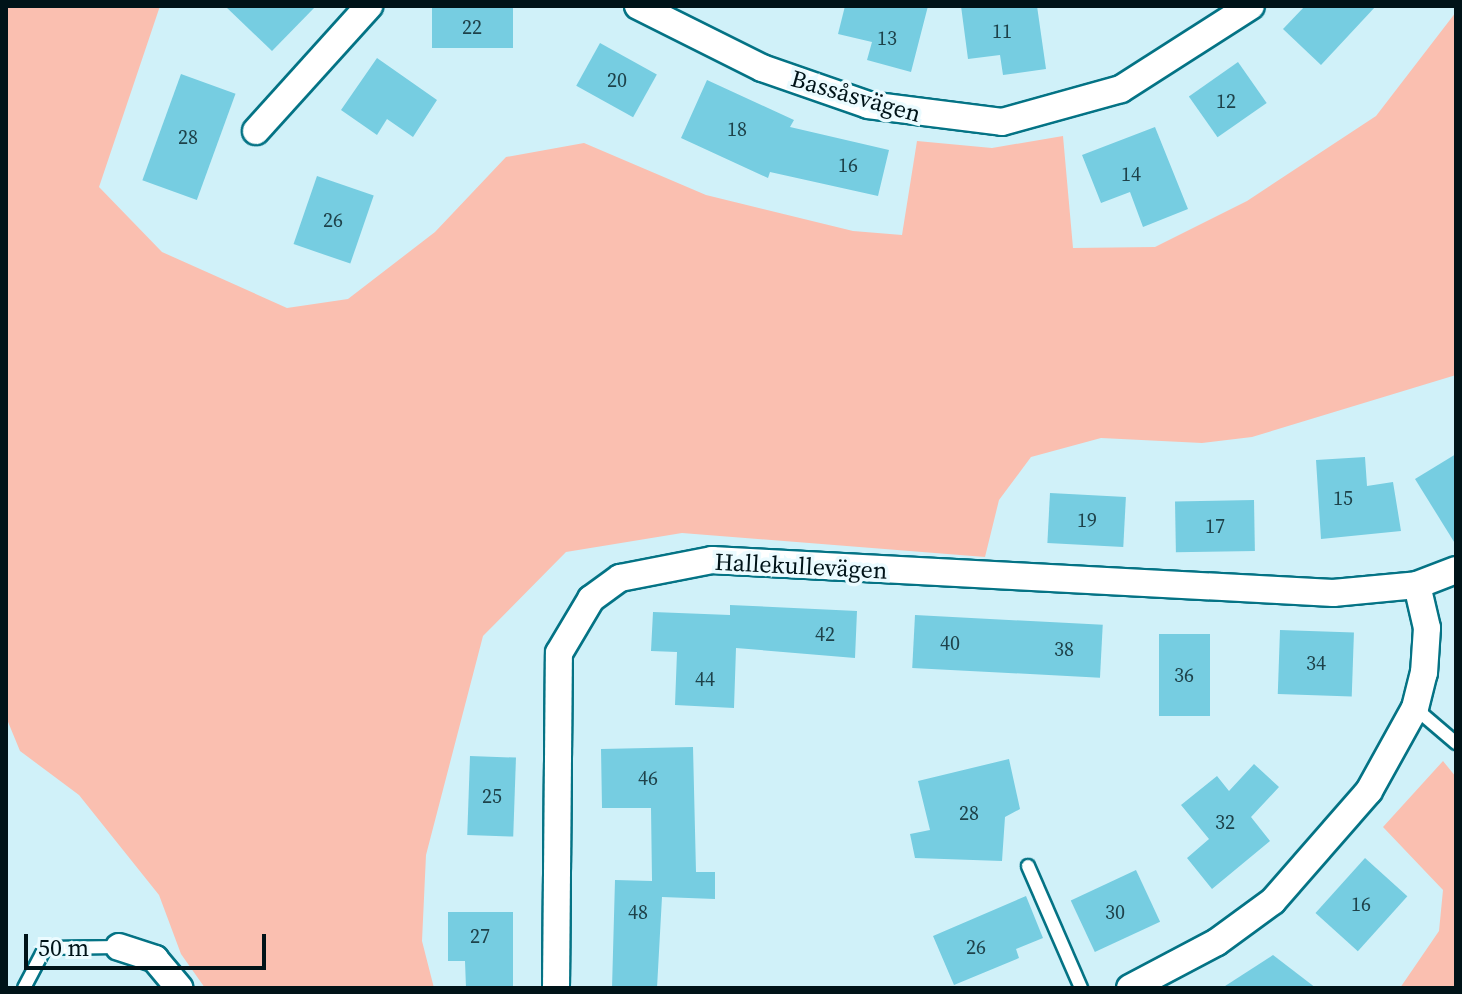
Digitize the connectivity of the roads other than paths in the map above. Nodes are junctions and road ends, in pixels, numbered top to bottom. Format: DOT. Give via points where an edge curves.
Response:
graph roads {
  1 [pos="369,6"];
  2 [pos="638,6"];
  3 [pos="1251,6"];
  4 [pos="256,131"];
  5 [pos="1456,570"];
  6 [pos="1417,585"];
  7 [pos="1415,708"];
  8 [pos="1456,743"];
  9 [pos="1028,866"];
  10 [pos="119,947"];
  11 [pos="24,988"];
  12 [pos="179,988"];
  13 [pos="556,988"];
  14 [pos="1081,988"];
  15 [pos="1130,988"];
  1 -- 4 [label="street"];
  2 -- 3 [label="street, Bassåsvägen" via="762,68 868,105 1002,122 1121,89"];
  5 -- 6 [label="street, Hallekullevägen"];
  6 -- 7 [label="street" via="1427,628"];
  6 -- 13 [label="street, Hallekullevägen" via="1333,593 1061,583 712,560 620,578 591,599 559,653"];
  7 -- 8 [label="lane"];
  7 -- 15 [label="street" via="1369,791 1273,901 1217,942"];
  9 -- 14 [label="lane"];
  10 -- 11 [label="lane" via="45,948"];
  10 -- 12 [label="street" via="155,959"];
}
